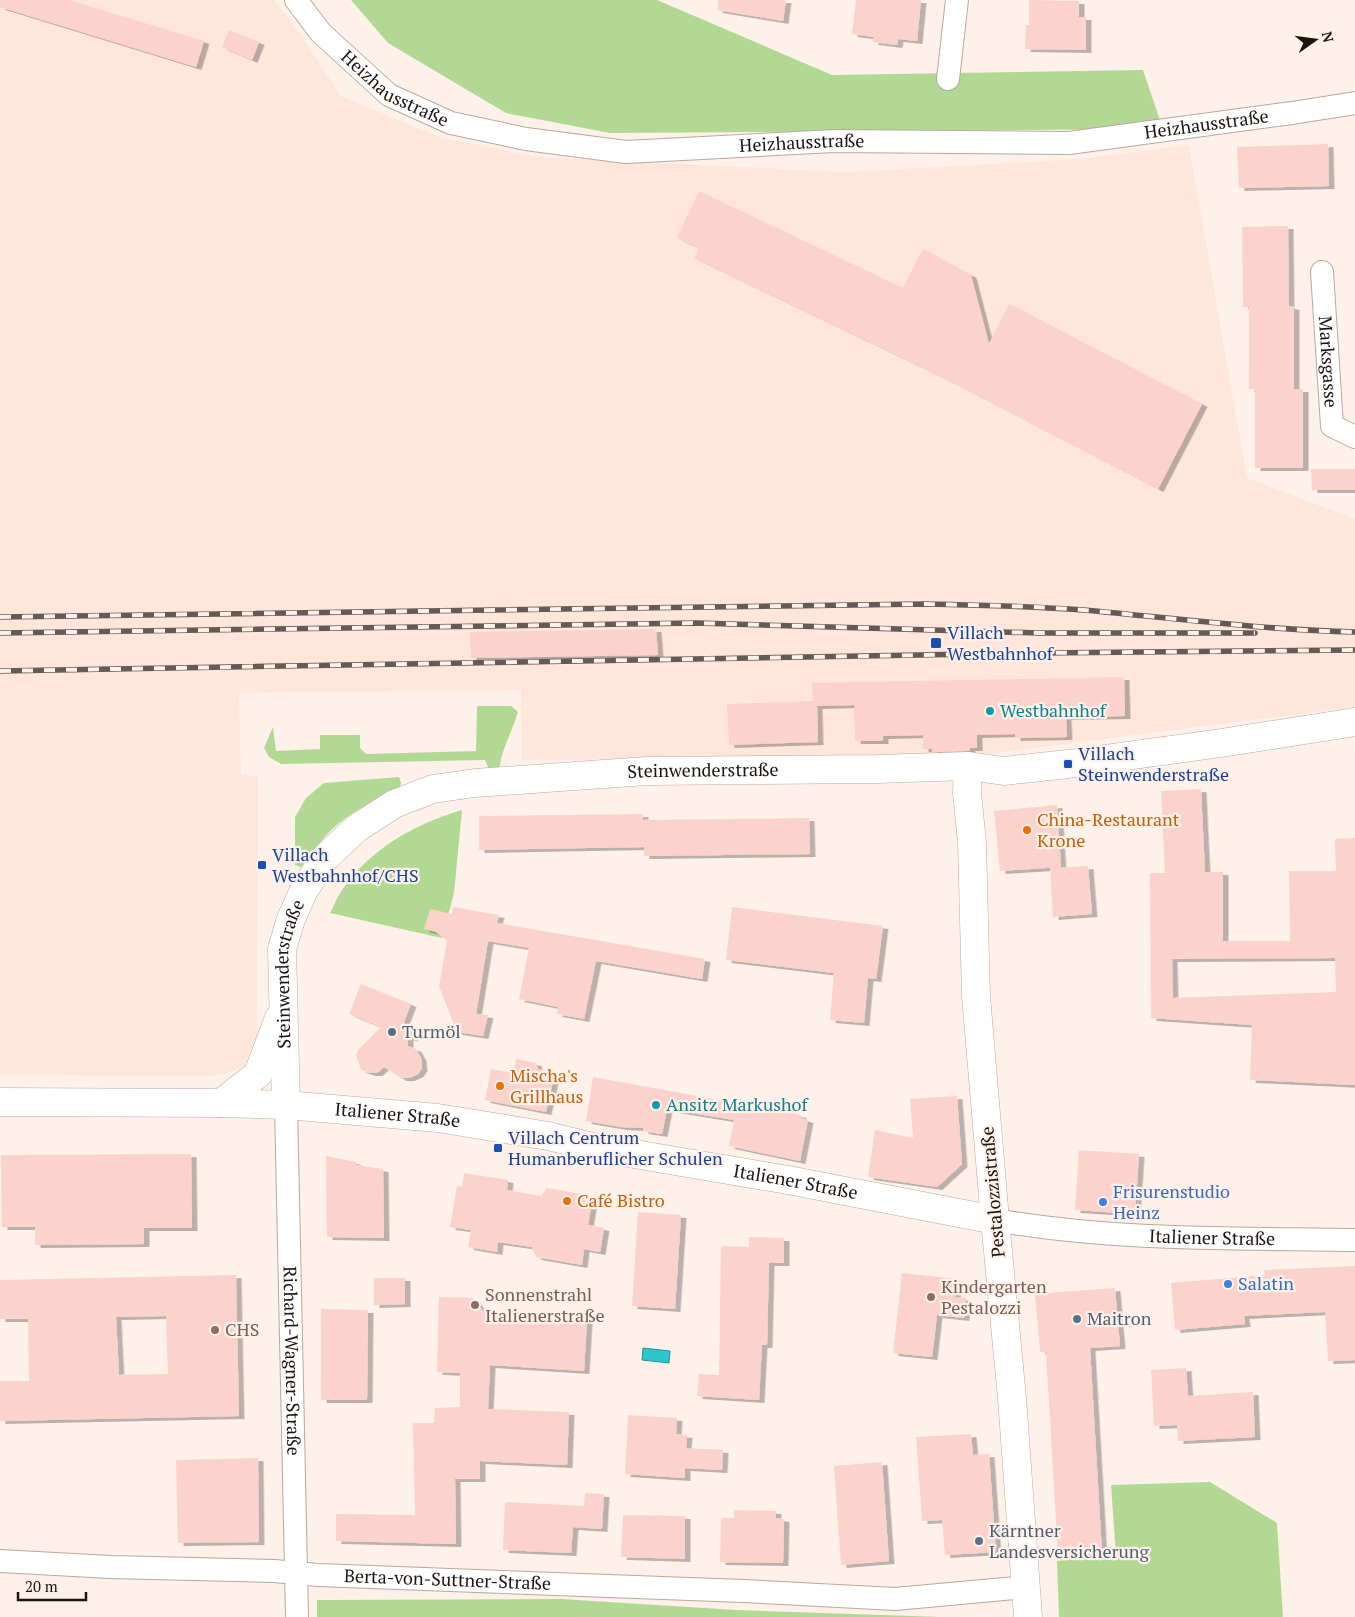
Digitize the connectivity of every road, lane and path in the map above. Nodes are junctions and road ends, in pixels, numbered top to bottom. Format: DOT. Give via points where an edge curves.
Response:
graph roads {
  1 [pos="296,0"];
  2 [pos="957,0"];
  3 [pos="948,79"];
  4 [pos="1355,103"];
  5 [pos="1322,272"];
  6 [pos="1355,437"];
  7 [pos="1355,722"];
  8 [pos="968,766"];
  9 [pos="284,1007"];
  10 [pos="0,1102"];
  11 [pos="221,1103"];
  12 [pos="286,1105"];
  13 [pos="994,1220"];
  14 [pos="1355,1240"];
  15 [pos="0,1561"];
  16 [pos="296,1574"];
  17 [pos="1026,1587"];
  18 [pos="296,1617"];
  19 [pos="1028,1617"];
  1 -- 4 [label="street, Heizhausstraße" via="321,33 389,95 451,123 526,140 626,152 834,142 1069,143"];
  2 -- 3 [label="street"];
  5 -- 6 [label="street, Marksgasse" via="1332,426"];
  7 -- 8 [label="street, Steinwenderstraße" via="1068,764 1004,771"];
  8 -- 9 [label="street, Steinwenderstraße" via="647,771 475,783 433,790 394,804 357,828 325,858 304,890 282,949"];
  8 -- 13 [label="street, Pestalozzistraße" via="976,996"];
  9 -- 11 [label="street" via="258,1074"];
  9 -- 12 [label="street, Steinwenderstraße"];
  10 -- 11 [label="street, Italiener Straße"];
  11 -- 12 [label="street, Italiener Straße"];
  12 -- 13 [label="street, Italiener Straße" via="438,1118"];
  12 -- 16 [label="street, Richard-Wagner-Straße"];
  13 -- 14 [label="street, Italiener Straße" via="1168,1238"];
  13 -- 17 [label="street, Pestalozzistraße"];
  15 -- 16 [label="street, Berta-von-Suttner-Straße"];
  16 -- 17 [label="street, Berta-von-Suttner-Straße" via="895,1599"];
  16 -- 18 [label="street, Richard-Wagner-Straße"];
  17 -- 19 [label="street, Pestalozzistraße"];
}
